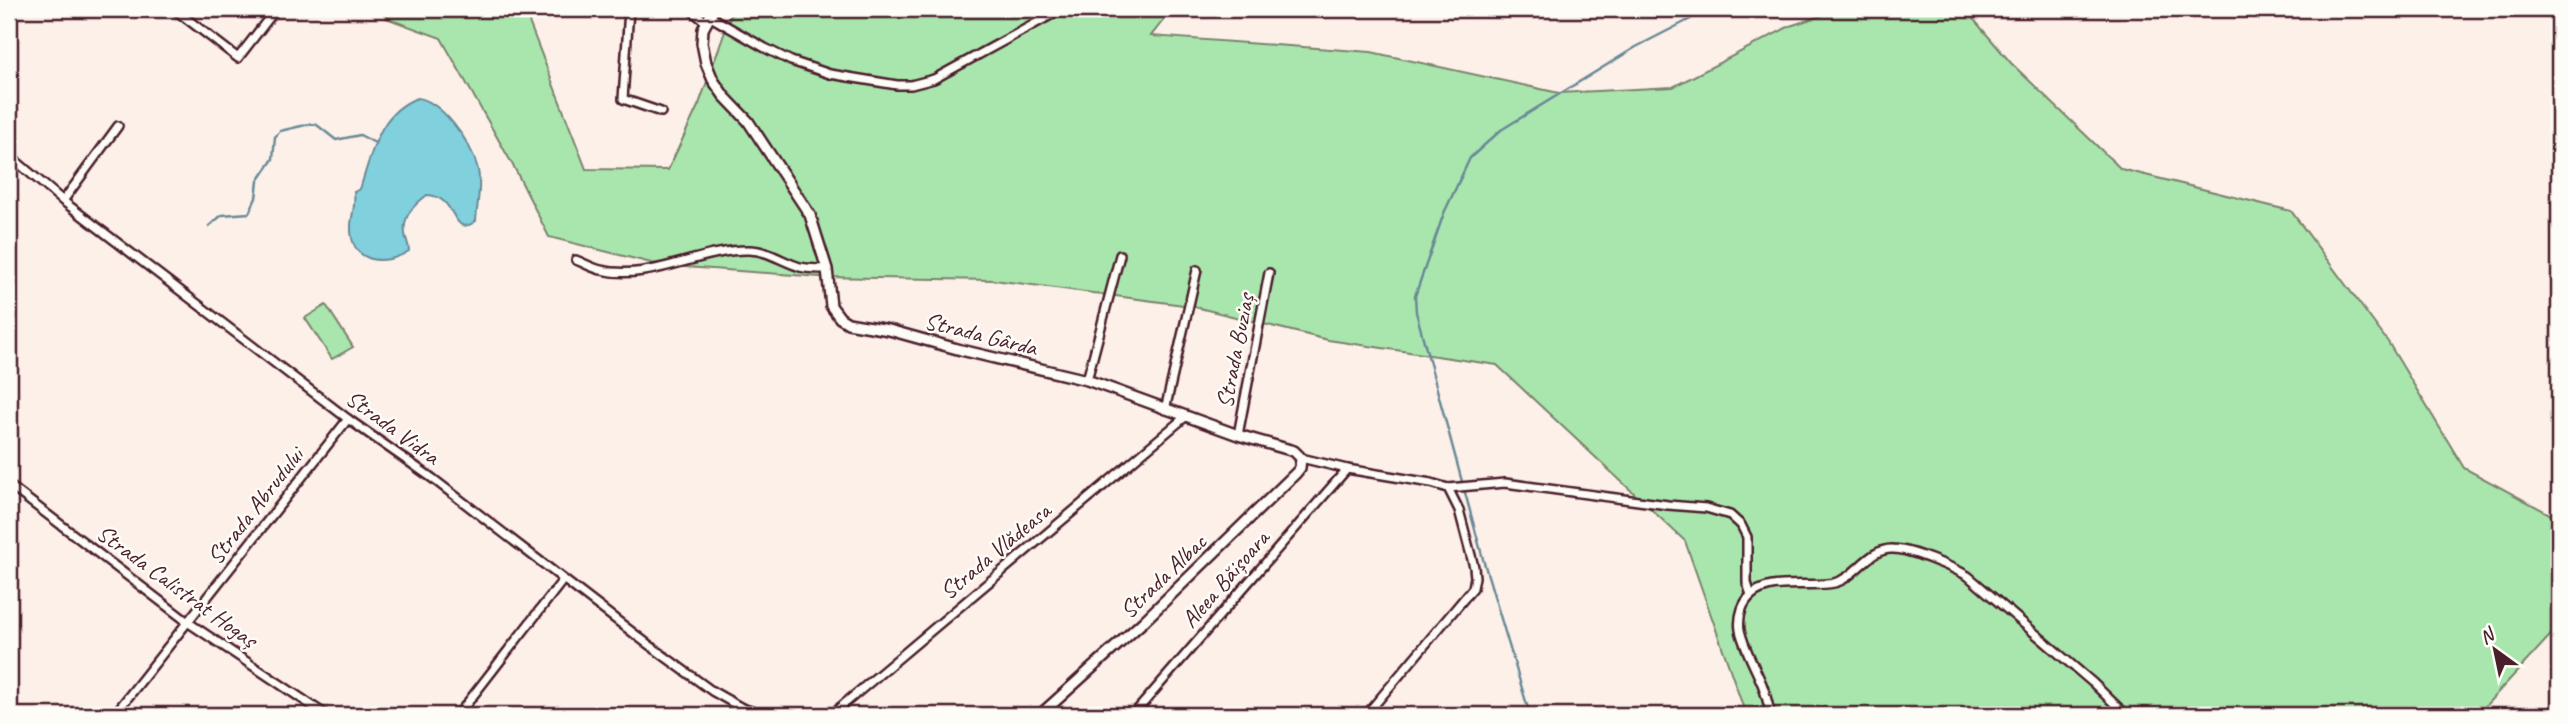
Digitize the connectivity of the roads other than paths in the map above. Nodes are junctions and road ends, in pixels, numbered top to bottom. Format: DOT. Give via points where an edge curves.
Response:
graph roads {
  1 [pos="174,9"];
  2 [pos="276,9"];
  3 [pos="629,9"];
  4 [pos="690,9"];
  5 [pos="1062,9"];
  6 [pos="710,15"];
  7 [pos="661,113"];
  8 [pos="118,126"];
  9 [pos="9,155"];
  10 [pos="63,201"];
  11 [pos="1120,255"];
  12 [pos="576,260"];
  13 [pos="827,269"];
  14 [pos="1198,270"];
  15 [pos="1269,273"];
  16 [pos="1087,380"];
  17 [pos="1165,410"];
  18 [pos="1185,417"];
  19 [pos="348,419"];
  20 [pos="1238,435"];
  21 [pos="1301,458"];
  22 [pos="1347,469"];
  23 [pos="9,485"];
  24 [pos="1451,487"];
  25 [pos="563,580"];
  26 [pos="1752,595"];
  27 [pos="188,623"];
  28 [pos="114,715"];
  29 [pos="326,715"];
  30 [pos="458,715"];
  31 [pos="763,715"];
  32 [pos="831,715"];
  33 [pos="1040,715"];
  34 [pos="1133,715"];
  35 [pos="1366,715"];
  36 [pos="1771,715"];
  37 [pos="2126,715"];
  1 -- 2 [label="street" via="238,58"];
  3 -- 7 [label="street" via="623,99"];
  4 -- 6 [label="street"];
  5 -- 6 [label="street" via="934,79 911,85 830,74 791,61"];
  6 -- 13 [label="street, Strada Gârda" via="702,43 713,80 748,121 810,215"];
  8 -- 10 [label="street"];
  9 -- 10 [label="street, Strada Vidra"];
  10 -- 19 [label="street, Strada Vidra"];
  11 -- 16 [label="street"];
  12 -- 13 [label="street" via="598,270 640,272 706,254 751,250 804,268"];
  13 -- 16 [label="street, Strada Gârda" via="831,306 848,323"];
  14 -- 17 [label="street"];
  15 -- 20 [label="street, Strada Buziaș"];
  16 -- 17 [label="street, Strada Gârda"];
  17 -- 18 [label="street, Strada Gârda"];
  18 -- 20 [label="street, Strada Gârda"];
  18 -- 32 [label="street, Strada Vlădeasa"];
  19 -- 25 [label="street, Strada Vidra"];
  19 -- 27 [label="street, Strada Abrudului"];
  20 -- 21 [label="street, Strada Gârda" via="1294,451"];
  21 -- 22 [label="street, Strada Gârda"];
  21 -- 33 [label="street, Strada Albac" via="1296,473"];
  22 -- 24 [label="street, Strada Gârda"];
  22 -- 34 [label="street, Aleea Băișoara"];
  23 -- 27 [label="street, Strada Calistrat Hogaș"];
  24 -- 26 [label="street, Strada Gârda" via="1506,483 1706,508 1730,515 1747,537 1747,583"];
  24 -- 35 [label="street" via="1474,568 1473,588"];
  25 -- 30 [label="street"];
  25 -- 31 [label="street, Strada Vidra" via="712,691"];
  26 -- 36 [label="street" via="1741,612 1740,629"];
  26 -- 37 [label="street" via="1773,586 1843,580 1882,550 1894,548 1948,565 2008,609"];
  27 -- 28 [label="street, Strada Abrudului"];
  27 -- 29 [label="street, Strada Calistrat Hogaș"];
}
